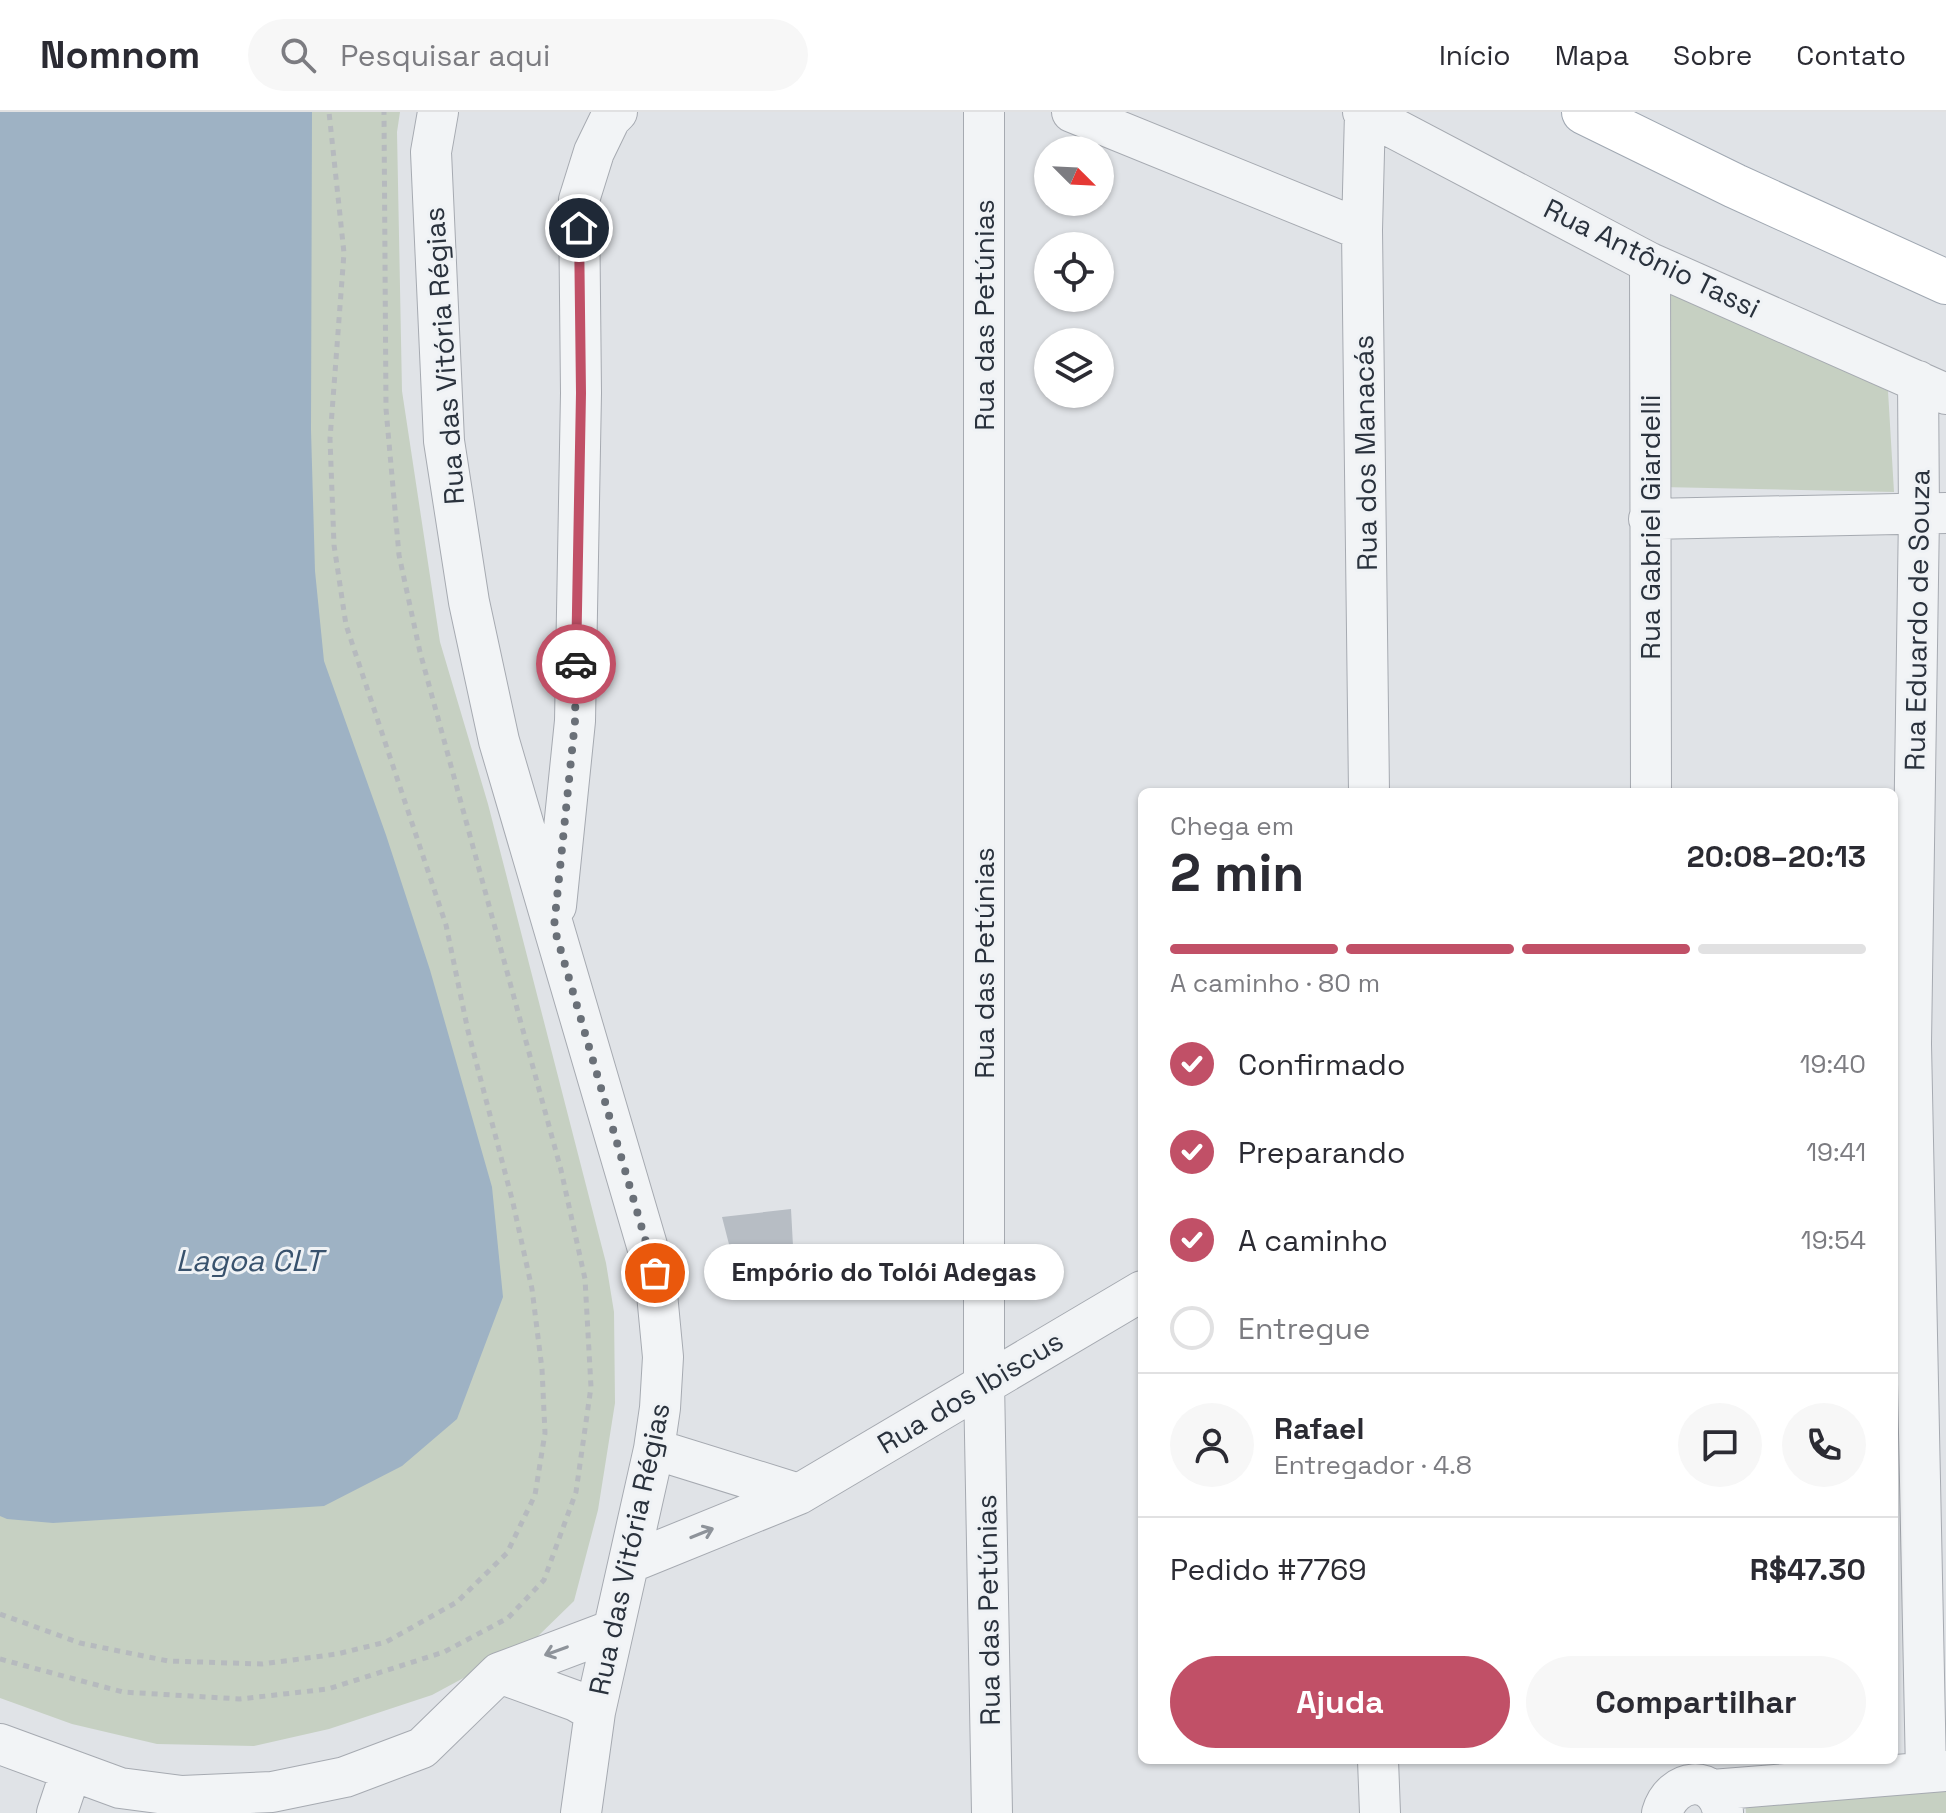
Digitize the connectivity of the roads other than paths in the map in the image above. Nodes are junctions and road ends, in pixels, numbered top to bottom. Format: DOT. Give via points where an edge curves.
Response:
graph roads {
  1 [pos="438,112"];
  2 [pos="617,112"];
  3 [pos="984,112"];
  4 [pos="1072,112"];
  5 [pos="1364,112"];
  6 [pos="1584,112"];
  7 [pos="1362,230"];
  8 [pos="1650,263"];
  9 [pos="1946,282"];
  10 [pos="1932,388"];
  11 [pos="1932,513"];
  12 [pos="1649,519"];
  13 [pos="1369,788"];
  14 [pos="1651,788"];
  15 [pos="554,927"];
  16 [pos="1917,1044"];
  17 [pos="1138,1293"];
  18 [pos="984,1382"];
  19 [pos="654,1449"];
  20 [pos="799,1494"];
  21 [pos="629,1563"];
  22 [pos="613,1630"];
  23 [pos="499,1673"];
  24 [pos="595,1712"];
  25 [pos="0,1744"];
  26 [pos="1378,1764"];
  27 [pos="71,1771"];
  28 [pos="1936,1771"];
  29 [pos="1689,1793"];
  30 [pos="57,1813"];
  31 [pos="581,1813"];
  32 [pos="992,1813"];
  33 [pos="1380,1813"];
  1 -- 15 [label="street, Rua das Vitória Régias" via="431,152 444,441 469,602 499,741"];
  2 -- 15 [label="street" via="594,152 579,200 575,721"];
  3 -- 18 [label="street, Rua das Petúnias"];
  4 -- 7 [label="street"];
  5 -- 7 [label="street, Rua dos Manacás"];
  5 -- 8 [label="street, Rua Antônio Tassi"];
  6 -- 9 [label="main road"];
  7 -- 13 [label="street, Rua dos Manacás"];
  8 -- 10 [label="street, Rua Antônio Tassi"];
  8 -- 12 [label="street, Rua Gabriel Giardelli"];
  10 -- 11 [label="street, Rua Eduardo de Souza"];
  11 -- 12 [label="street"];
  11 -- 16 [label="street, Rua Eduardo de Souza"];
  12 -- 14 [label="street, Rua Gabriel Giardelli"];
  15 -- 19 [label="street, Rua das Vitória Régias" via="655,1273 663,1357"];
  16 -- 28 [label="street, Rua Eduardo de Souza"];
  17 -- 18 [label="street, Rua dos Ibiscus"];
  18 -- 20 [label="street, Rua dos Ibiscus"];
  18 -- 32 [label="street, Rua das Petúnias"];
  19 -- 20 [label="street"];
  19 -- 21 [label="street, Rua das Vitória Régias"];
  21 -- 20 [label="street, Rua dos Ibiscus, one-way"];
  21 -- 22 [label="street, Rua das Vitória Régias"];
  22 -- 23 [label="street, one-way"];
  22 -- 24 [label="street, Rua das Vitória Régias"];
  23 -- 24 [label="street"];
  23 -- 27 [label="street" via="422,1748 345,1777 272,1792 182,1796 120,1788"];
  24 -- 31 [label="street, Rua das Vitória Régias"];
  25 -- 27 [label="street"];
  26 -- 33 [label="street"];
  27 -- 30 [label="street"];
  28 -- 29 [label="street"];
}
